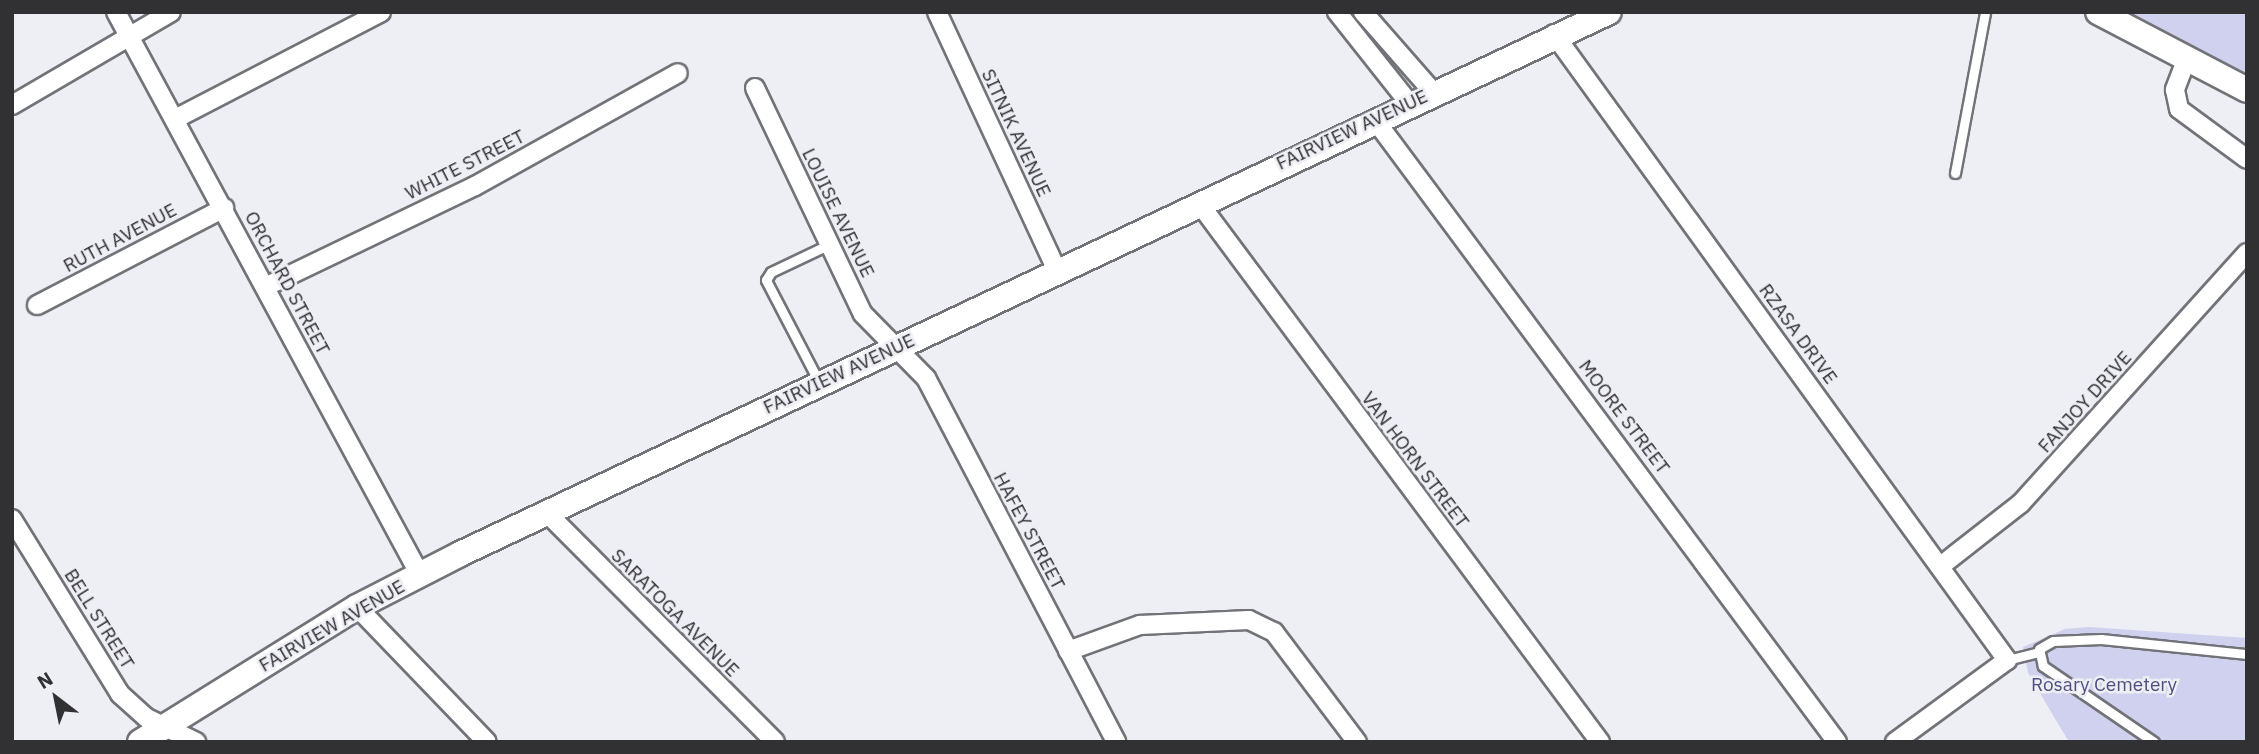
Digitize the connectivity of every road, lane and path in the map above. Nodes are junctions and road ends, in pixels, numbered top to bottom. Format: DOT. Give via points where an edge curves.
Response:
graph roads {
  1 [pos="116,12"];
  2 [pos="171,12"];
  3 [pos="381,12"];
  4 [pos="937,12"];
  5 [pos="1337,12"];
  6 [pos="1363,12"];
  7 [pos="1609,12"];
  8 [pos="1984,12"];
  9 [pos="2098,12"];
  10 [pos="1554,34"];
  11 [pos="130,38"];
  12 [pos="2187,58"];
  13 [pos="678,73"];
  14 [pos="755,88"];
  15 [pos="2247,90"];
  16 [pos="1433,92"];
  17 [pos="1409,103"];
  18 [pos="12,105"];
  19 [pos="175,119"];
  20 [pos="1374,120"];
  21 [pos="2239,148"];
  22 [pos="2247,159"];
  23 [pos="1955,173"];
  24 [pos="1199,203"];
  25 [pos="224,208"];
  26 [pos="830,244"];
  27 [pos="2247,253"];
  28 [pos="1057,271"];
  29 [pos="267,286"];
  30 [pos="37,306"];
  31 [pos="898,346"];
  32 [pos="819,383"];
  33 [pos="547,513"];
  34 [pos="12,519"];
  35 [pos="1942,565"];
  36 [pos="420,575"];
  37 [pos="357,607"];
  38 [pos="1068,651"];
  39 [pos="2038,652"];
  40 [pos="2247,654"];
  41 [pos="2007,660"];
  42 [pos="165,726"];
  43 [pos="140,742"];
  44 [pos="196,742"];
  45 [pos="487,742"];
  46 [pos="775,742"];
  47 [pos="1116,742"];
  48 [pos="1357,742"];
  49 [pos="1600,742"];
  50 [pos="1837,742"];
  51 [pos="1895,742"];
  52 [pos="2154,742"];
  1 -- 11 [label="street, ORCHARD STREET"];
  2 -- 11 [label="street"];
  3 -- 19 [label="street"];
  4 -- 28 [label="street, SITNIK AVENUE"];
  5 -- 17 [label="street"];
  6 -- 16 [label="street"];
  7 -- 10 [label="main road, FAIRVIEW AVENUE"];
  8 -- 23 [label="lane"];
  9 -- 12 [label="main road"];
  10 -- 16 [label="main road, FAIRVIEW AVENUE"];
  10 -- 35 [label="street, RZASA DRIVE"];
  11 -- 18 [label="street"];
  11 -- 19 [label="street, ORCHARD STREET"];
  12 -- 15 [label="main road"];
  12 -- 21 [label="street" via="2175,90 2179,110"];
  13 -- 29 [label="street, WHITE STREET" via="475,186"];
  14 -- 26 [label="street, LOUISE AVENUE"];
  16 -- 17 [label="main road, FAIRVIEW AVENUE"];
  17 -- 20 [label="main road, FAIRVIEW AVENUE"];
  19 -- 25 [label="street, ORCHARD STREET"];
  20 -- 24 [label="main road, FAIRVIEW AVENUE"];
  20 -- 50 [label="street, MOORE STREET"];
  21 -- 22 [label="street"];
  24 -- 28 [label="main road, FAIRVIEW AVENUE"];
  24 -- 49 [label="street, VAN HORN STREET"];
  25 -- 29 [label="street, ORCHARD STREET"];
  25 -- 30 [label="street, RUTH AVENUE"];
  26 -- 31 [label="street, LOUISE AVENUE" via="863,314"];
  26 -- 32 [label="lane" via="771,272 766,280"];
  27 -- 35 [label="street, FANJOY DRIVE" via="2021,503"];
  28 -- 31 [label="main road, FAIRVIEW AVENUE"];
  29 -- 36 [label="street, ORCHARD STREET"];
  31 -- 32 [label="main road, FAIRVIEW AVENUE"];
  31 -- 38 [label="street, HAFEY STREET" via="926,378"];
  32 -- 33 [label="main road, FAIRVIEW AVENUE"];
  33 -- 36 [label="main road, FAIRVIEW AVENUE"];
  33 -- 46 [label="street, SARATOGA AVENUE"];
  34 -- 42 [label="street, BELL STREET" via="120,694"];
  35 -- 41 [label="street, RZASA DRIVE"];
  36 -- 37 [label="main road, FAIRVIEW AVENUE"];
  37 -- 42 [label="main road, FAIRVIEW AVENUE"];
  37 -- 45 [label="street"];
  38 -- 47 [label="street, HAFEY STREET"];
  38 -- 48 [label="street" via="1140,625 1249,620 1274,632"];
  39 -- 40 [label="lane" via="2053,641 2101,639"];
  39 -- 41 [label="lane"];
  39 -- 52 [label="lane" via="2043,666"];
  41 -- 51 [label="street"];
  42 -- 43 [label="main road, FAIRVIEW AVENUE"];
  42 -- 44 [label="street, BELL STREET"];
}
